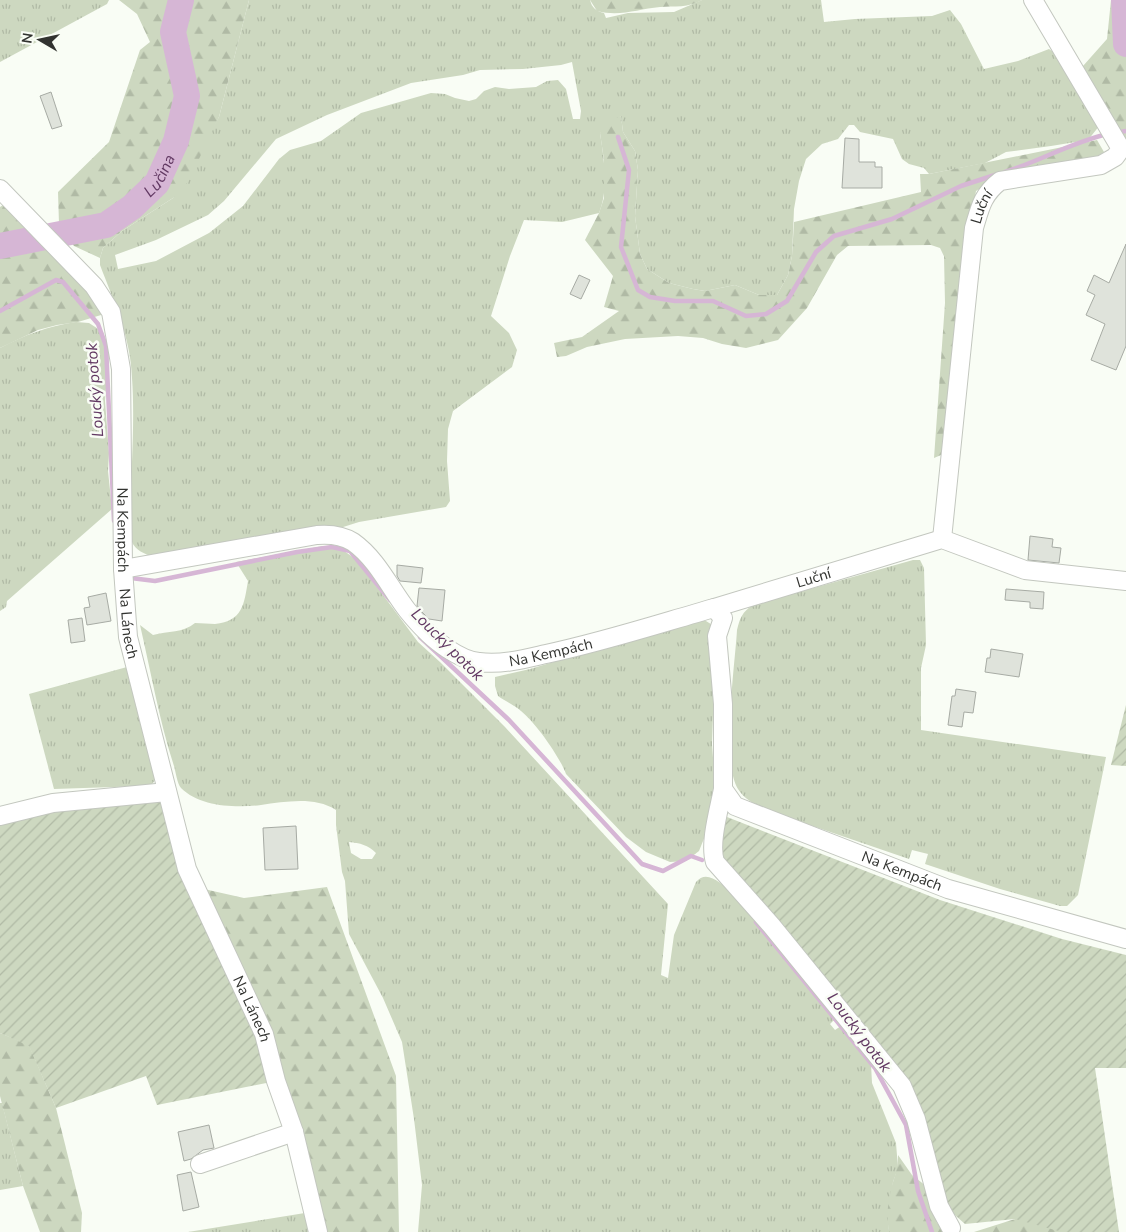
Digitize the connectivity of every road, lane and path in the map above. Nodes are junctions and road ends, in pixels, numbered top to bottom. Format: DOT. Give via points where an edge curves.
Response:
graph roads {
  1 [pos="1033,0"];
  2 [pos="0,189"];
  3 [pos="942,539"];
  4 [pos="123,569"];
  5 [pos="1126,581"];
  6 [pos="714,608"];
  7 [pos="723,789"];
  8 [pos="167,792"];
  9 [pos="0,816"];
  10 [pos="1126,939"];
  11 [pos="294,1132"];
  12 [pos="200,1164"];
  13 [pos="951,1228"];
  14 [pos="318,1232"];
  1 -- 3 [label="street, Luční" via="1121,149 1115,158 1101,165 1000,181 989,189 982,202 974,228"];
  2 -- 4 [label="street, Na Kempách" via="94,286 111,312 121,369"];
  3 -- 5 [label="street" via="1025,570"];
  3 -- 6 [label="street, Luční"];
  4 -- 6 [label="street, Na Kempách" via="330,534 353,542 377,566 406,610 439,644 477,662 503,663 589,645"];
  4 -- 8 [label="street, Na Lánech" via="128,637"];
  6 -- 7 [label="street" via="723,618 717,636 723,704"];
  7 -- 10 [label="street, Na Kempách" via="736,806 948,889"];
  7 -- 13 [label="street" via="712,854 715,862 771,925 902,1086 916,1119 939,1206"];
  8 -- 9 [label="street" via="53,803"];
  8 -- 11 [label="street, Na Lánech" via="187,869 264,1034"];
  11 -- 12 [label="street"];
  11 -- 14 [label="street, Na Lánech"];
}
